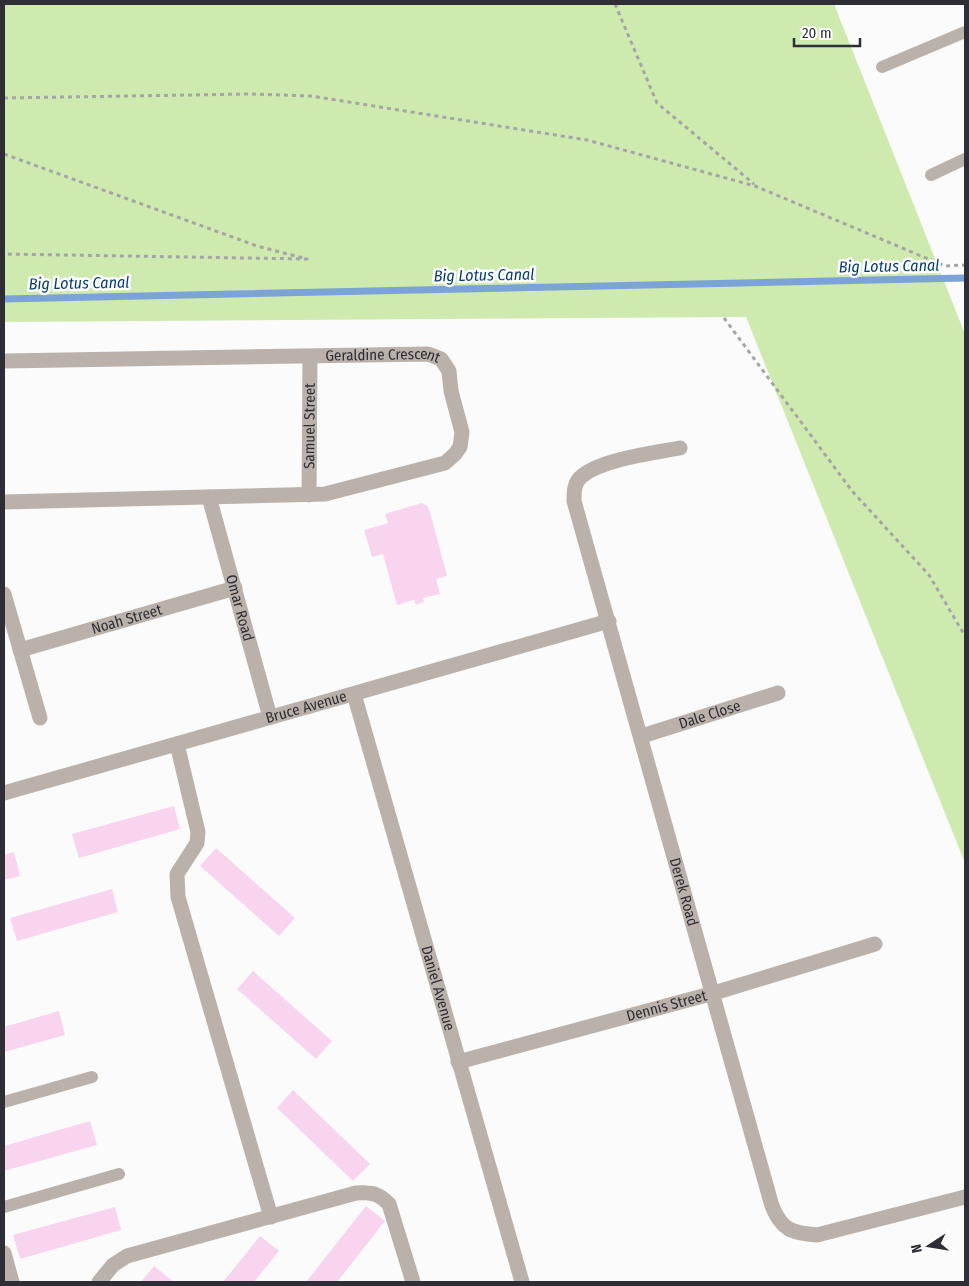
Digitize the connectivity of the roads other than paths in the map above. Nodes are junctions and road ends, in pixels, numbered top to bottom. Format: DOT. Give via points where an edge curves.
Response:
graph roads {
  1 [pos="965,32"];
  2 [pos="882,68"];
  3 [pos="965,159"];
  4 [pos="931,175"];
  5 [pos="310,357"];
  6 [pos="4,362"];
  7 [pos="680,448"];
  8 [pos="309,495"];
  9 [pos="209,497"];
  10 [pos="4,502"];
  11 [pos="235,588"];
  12 [pos="4,594"];
  13 [pos="609,621"];
  14 [pos="20,650"];
  15 [pos="778,693"];
  16 [pos="354,694"];
  17 [pos="40,718"];
  18 [pos="270,718"];
  19 [pos="642,736"];
  20 [pos="177,744"];
  21 [pos="4,793"];
  22 [pos="875,944"];
  23 [pos="714,993"];
  24 [pos="458,1062"];
  25 [pos="92,1077"];
  26 [pos="4,1102"];
  27 [pos="119,1174"];
  28 [pos="965,1198"];
  29 [pos="4,1207"];
  30 [pos="271,1217"];
  31 [pos="4,1253"];
  32 [pos="12,1282"];
  33 [pos="99,1282"];
  34 [pos="413,1282"];
  35 [pos="522,1282"];
  1 -- 2 [label="lane"];
  3 -- 4 [label="lane"];
  5 -- 6 [label="street, Geraldine Crescent"];
  5 -- 8 [label="street, Samuel Street"];
  5 -- 8 [label="street, Geraldine Crescent" via="434,356 441,359 449,371 462,432 460,447 445,462 343,491"];
  7 -- 13 [label="street, Derek Road" via="643,454 594,469 581,476 574,488 577,515"];
  8 -- 9 [label="street, Geraldine Crescent"];
  9 -- 10 [label="street, Geraldine Crescent"];
  9 -- 11 [label="street, Omar Road"];
  11 -- 14 [label="street, Noah Street"];
  11 -- 18 [label="street, Omar Road"];
  12 -- 14 [label="street"];
  13 -- 16 [label="street, Bruce Avenue"];
  13 -- 19 [label="street, Derek Road"];
  14 -- 17 [label="street"];
  15 -- 19 [label="street, Dale Close"];
  16 -- 18 [label="street, Bruce Avenue"];
  16 -- 24 [label="street, Daniel Avenue"];
  18 -- 20 [label="street, Bruce Avenue"];
  19 -- 23 [label="street, Derek Road"];
  20 -- 21 [label="street, Bruce Avenue"];
  20 -- 30 [label="street" via="198,832 197,843 177,874 178,897"];
  22 -- 23 [label="street, Dennis Street"];
  23 -- 24 [label="street, Dennis Street"];
  23 -- 28 [label="street, Derek Road" via="772,1206 777,1220 785,1227 797,1233 817,1235"];
  24 -- 35 [label="street, Daniel Avenue"];
  25 -- 26 [label="lane"];
  27 -- 29 [label="lane"];
  30 -- 33 [label="street" via="127,1256 113,1265"];
  30 -- 34 [label="street" via="356,1193 371,1192 380,1196 389,1204 394,1217"];
  31 -- 32 [label="street"];
}
